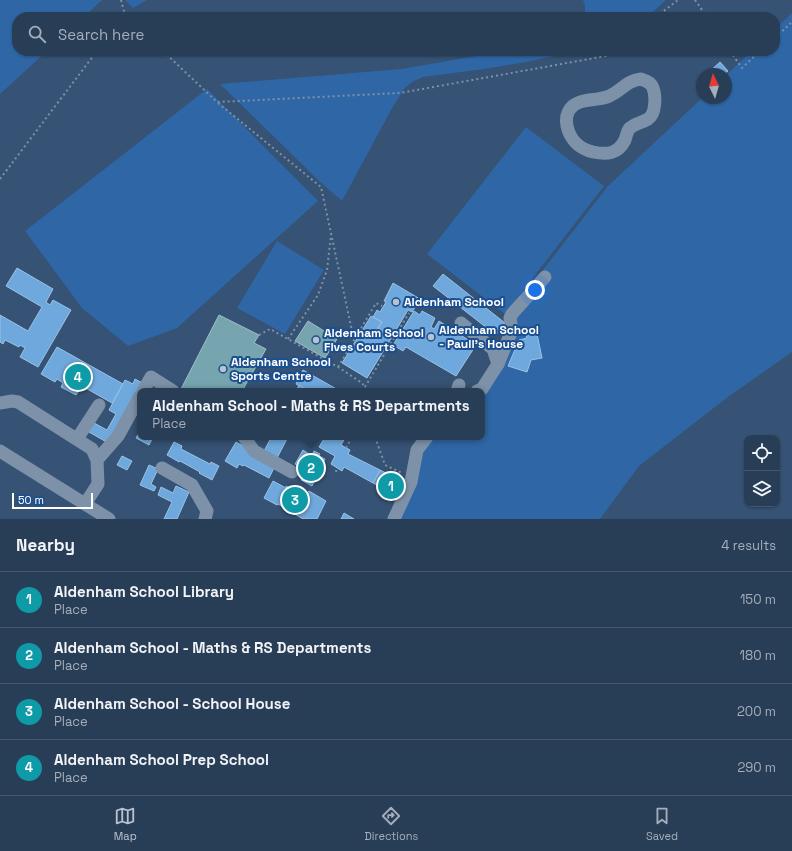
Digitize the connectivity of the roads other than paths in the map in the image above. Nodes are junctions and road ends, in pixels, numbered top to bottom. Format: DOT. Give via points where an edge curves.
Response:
graph roads {
  1 [pos="624,86"];
  2 [pos="545,277"];
  3 [pos="461,323"];
  4 [pos="498,364"];
  5 [pos="145,388"];
  6 [pos="168,388"];
  7 [pos="483,388"];
  8 [pos="137,401"];
  9 [pos="0,403"];
  10 [pos="99,405"];
  11 [pos="78,440"];
  12 [pos="246,440"];
  13 [pos="425,440"];
  14 [pos="0,451"];
  15 [pos="97,460"];
  16 [pos="162,468"];
  17 [pos="292,472"];
  18 [pos="85,504"];
  19 [pos="109,519"];
  20 [pos="205,519"];
  21 [pos="394,519"];
  1 -- 1 [label="street" via="608,97 582,101 570,109 565,119 568,133 583,149 601,153 617,150 634,125 650,119 655,100 653,88 648,81 634,80"];
  2 -- 4 [label="street" via="512,314 512,330"];
  3 -- 4 [label="street" via="493,349"];
  4 -- 7 [label="street"];
  5 -- 6 [label="street" via="151,377"];
  8 -- 15 [label="street" via="118,436"];
  9 -- 11 [label="street" via="18,402"];
  10 -- 11 [label="street"];
  11 -- 15 [label="street" via="92,449"];
  12 -- 17 [label="street" via="254,451"];
  13 -- 21 [label="street" via="418,450 412,478"];
  14 -- 18 [label="street"];
  15 -- 18 [label="street" via="98,484"];
  16 -- 20 [label="street" via="192,485 207,511"];
  18 -- 19 [label="street"];
}
